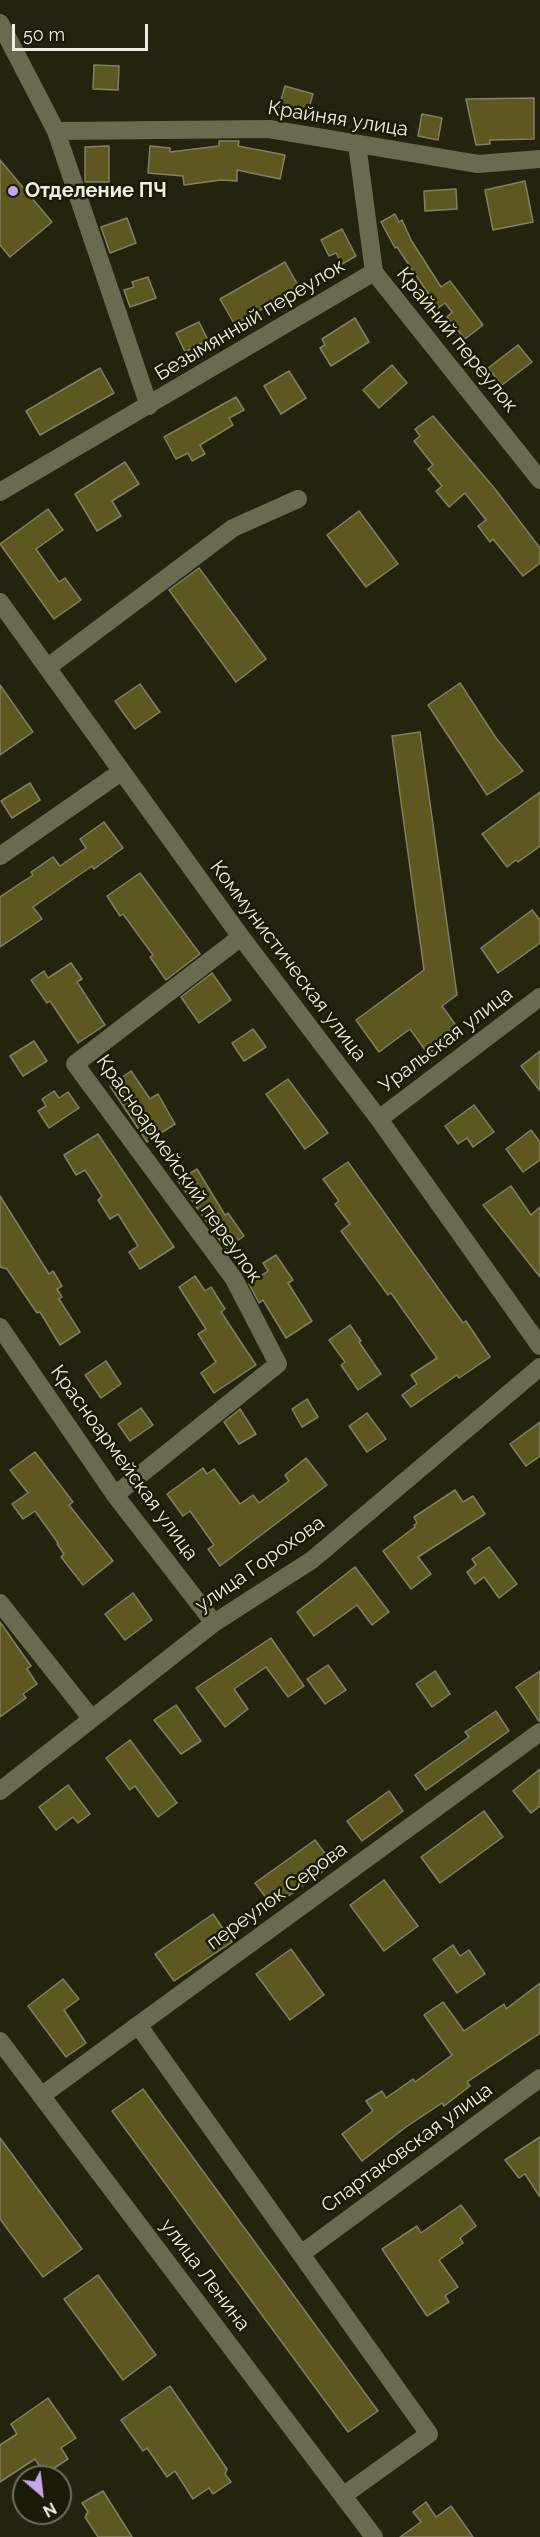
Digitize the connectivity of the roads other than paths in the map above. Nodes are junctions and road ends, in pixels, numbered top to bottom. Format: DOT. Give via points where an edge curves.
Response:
graph roads {
  1 [pos="0,23"];
  2 [pos="56,131"];
  3 [pos="357,144"];
  4 [pos="540,159"];
  5 [pos="374,272"];
  6 [pos="149,406"];
  7 [pos="540,480"];
  8 [pos="0,492"];
  9 [pos="298,499"];
  10 [pos="0,602"];
  11 [pos="48,667"];
  12 [pos="121,772"];
  13 [pos="0,856"];
  14 [pos="241,937"];
  15 [pos="540,997"];
  16 [pos="379,1119"];
  17 [pos="0,1327"];
  18 [pos="540,1346"];
  19 [pos="540,1367"];
  20 [pos="115,1495"];
  21 [pos="0,1603"];
  22 [pos="214,1623"];
  23 [pos="92,1718"];
  24 [pos="540,1732"];
  25 [pos="0,1791"];
  26 [pos="138,2025"];
  27 [pos="0,2041"];
  28 [pos="540,2078"];
  29 [pos="41,2096"];
  30 [pos="301,2254"];
  31 [pos="344,2495"];
  32 [pos="374,2537"];
  1 -- 2 [label="street, Безымянный переулок"];
  2 -- 3 [label="street, Крайняя улица" via="269,129"];
  2 -- 6 [label="street, Безымянный переулок"];
  3 -- 4 [label="street, Крайняя улица" via="478,164"];
  3 -- 5 [label="street, Крайний переулок"];
  5 -- 6 [label="street, Безымянный переулок"];
  5 -- 7 [label="street, Крайний переулок"];
  6 -- 8 [label="street, Безымянный переулок"];
  9 -- 11 [label="street" via="233,528"];
  10 -- 11 [label="street, Коммунистическая улица"];
  11 -- 12 [label="street, Коммунистическая улица"];
  12 -- 13 [label="street"];
  12 -- 14 [label="street, Коммунистическая улица"];
  14 -- 16 [label="street, Коммунистическая улица"];
  14 -- 20 [label="street, Красноармейский переулок" via="75,1064 234,1279 278,1364"];
  15 -- 16 [label="street, Уральская улица"];
  16 -- 18 [label="street, Коммунистическая улица"];
  17 -- 20 [label="street, Красноармейская улица"];
  19 -- 22 [label="street, улица Горохова" via="312,1560"];
  20 -- 22 [label="street, Красноармейская улица"];
  21 -- 23 [label="street"];
  22 -- 23 [label="street, улица Горохова"];
  23 -- 25 [label="street, улица Горохова"];
  24 -- 26 [label="street, переулок Серова"];
  26 -- 29 [label="street, переулок Серова"];
  26 -- 30 [label="street"];
  27 -- 29 [label="street, улица Ленина"];
  28 -- 30 [label="street, Спартаковская улица"];
  29 -- 31 [label="street, улица Ленина"];
  30 -- 31 [label="street" via="429,2434"];
  31 -- 32 [label="street, улица Ленина"];
}
